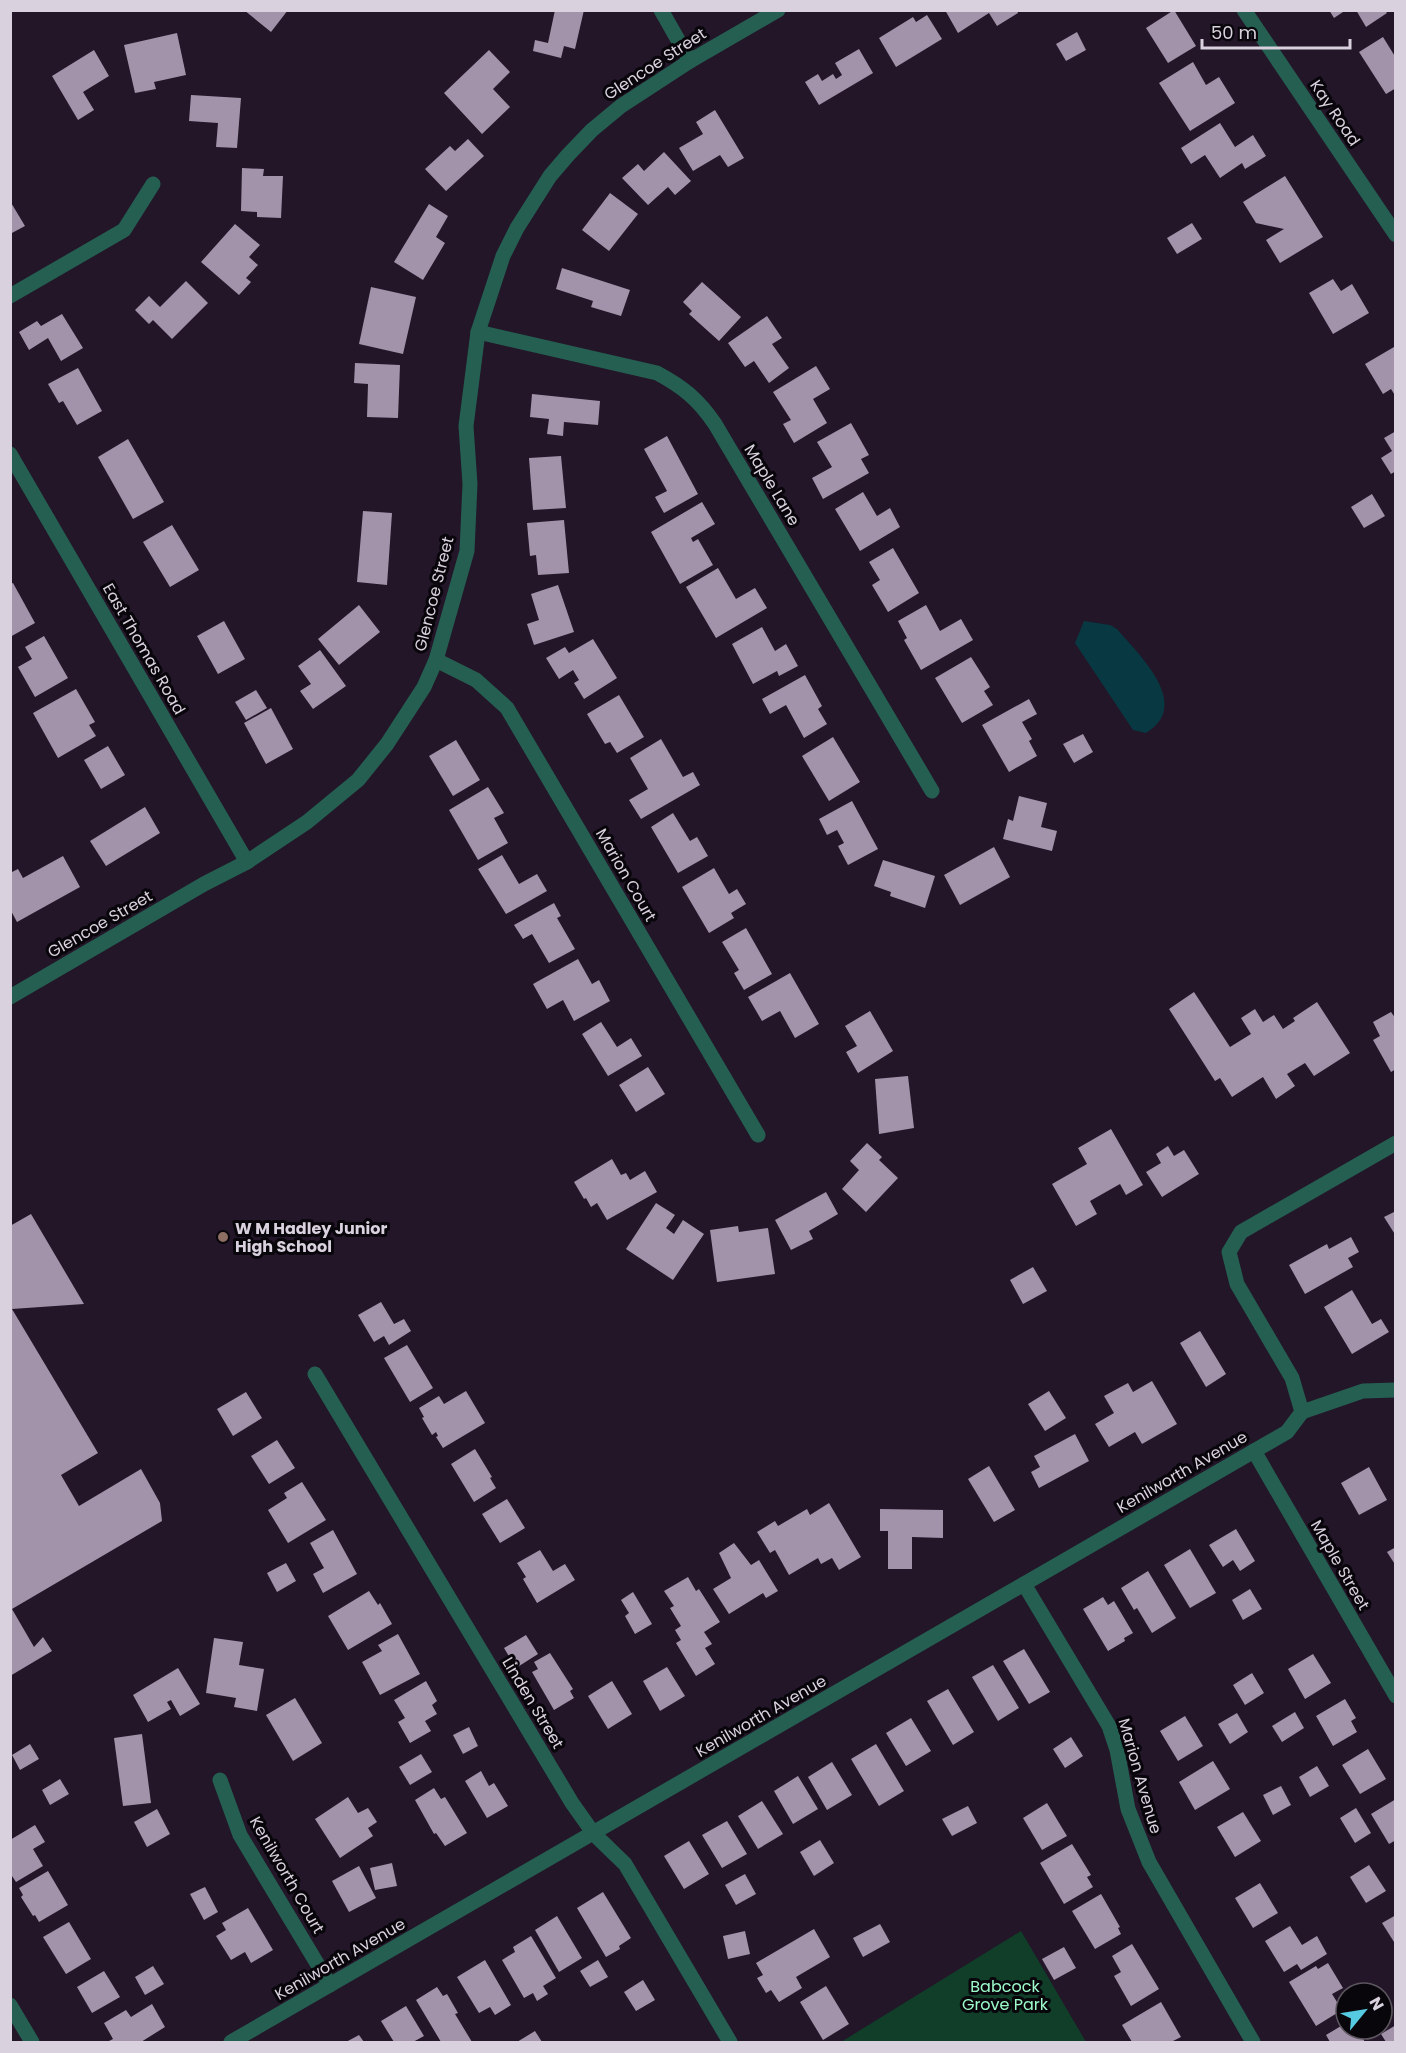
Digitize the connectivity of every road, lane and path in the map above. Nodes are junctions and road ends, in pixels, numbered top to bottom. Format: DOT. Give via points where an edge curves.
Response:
graph roads {
  1 [pos="661,10"];
  2 [pos="778,10"];
  3 [pos="1244,10"];
  4 [pos="690,61"];
  5 [pos="153,184"];
  6 [pos="1395,235"];
  7 [pos="10,296"];
  8 [pos="478,332"];
  9 [pos="10,454"];
  10 [pos="436,660"];
  11 [pos="932,790"];
  12 [pos="247,862"];
  13 [pos="10,997"];
  14 [pos="758,1136"];
  15 [pos="1395,1143"];
  16 [pos="315,1374"];
  17 [pos="1395,1390"];
  18 [pos="1302,1412"];
  19 [pos="1254,1451"];
  20 [pos="1024,1584"];
  21 [pos="1395,1696"];
  22 [pos="220,1780"];
  23 [pos="594,1834"];
  24 [pos="330,1985"];
  25 [pos="10,2005"];
  26 [pos="32,2043"];
  27 [pos="231,2043"];
  28 [pos="730,2043"];
  29 [pos="1253,2043"];
  1 -- 4 [label="street"];
  2 -- 4 [label="street, Glencoe Street"];
  3 -- 6 [label="street, Kay Road"];
  4 -- 8 [label="street, Glencoe Street" via="621,106 592,130 550,176 502,256"];
  5 -- 7 [label="street" via="124,230"];
  8 -- 10 [label="street, Glencoe Street" via="466,426 470,484 467,551"];
  8 -- 11 [label="street, Maple Lane" via="657,373 694,397 715,424"];
  9 -- 12 [label="street, East Thomas Road"];
  10 -- 12 [label="street, Glencoe Street" via="404,720 358,780 307,822"];
  10 -- 14 [label="street, Marion Court" via="476,680 507,708"];
  12 -- 13 [label="street, Glencoe Street"];
  15 -- 18 [label="street" via="1241,1232 1229,1252 1237,1284 1292,1378"];
  16 -- 23 [label="street, Linden Street"];
  17 -- 18 [label="street" via="1363,1391"];
  18 -- 19 [label="street, Kenilworth Avenue" via="1287,1432"];
  19 -- 20 [label="street, Kenilworth Avenue"];
  19 -- 21 [label="street, Maple Street"];
  20 -- 23 [label="street, Kenilworth Avenue"];
  20 -- 29 [label="street, Marion Avenue" via="1109,1726 1128,1809 1144,1852"];
  22 -- 24 [label="street, Kenilworth Court" via="240,1834"];
  23 -- 24 [label="street, Kenilworth Avenue"];
  23 -- 28 [label="street, Linden Street" via="625,1864"];
  24 -- 27 [label="street, Kenilworth Avenue"];
  25 -- 26 [label="street"];
}
